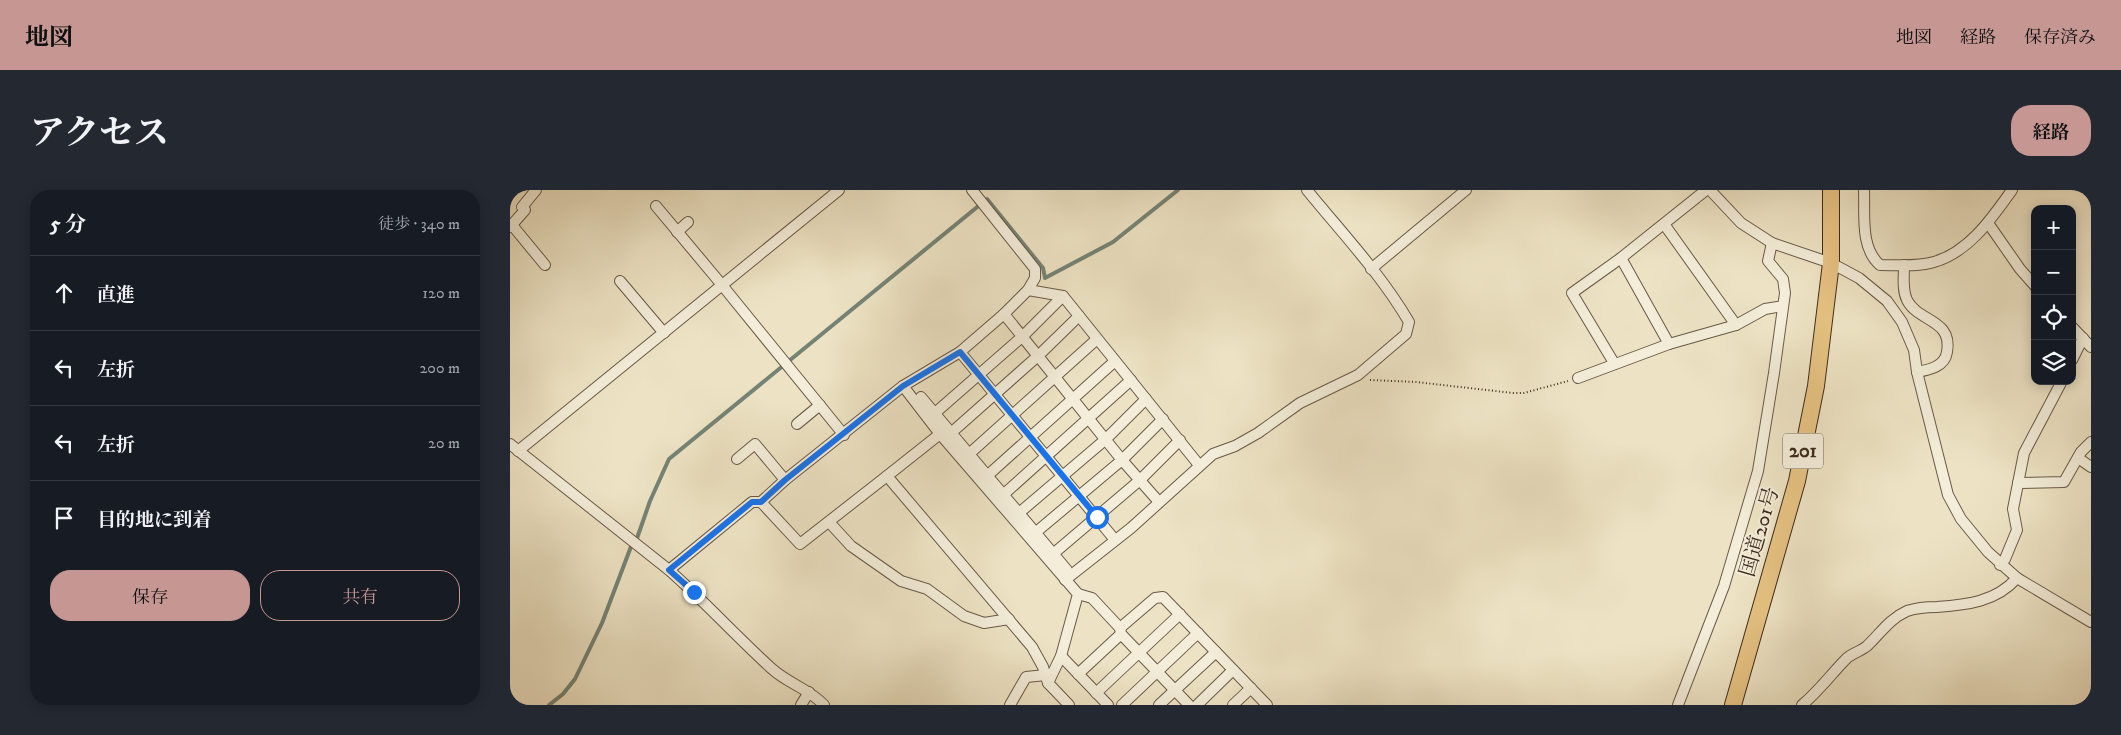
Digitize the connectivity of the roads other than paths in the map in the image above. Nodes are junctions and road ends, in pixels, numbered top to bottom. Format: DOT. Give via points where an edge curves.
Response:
graph roads {
  1 [pos="536,190"];
  2 [pos="839,190"];
  3 [pos="972,190"];
  4 [pos="1307,190"];
  5 [pos="1466,190"];
  6 [pos="1708,190"];
  7 [pos="1831,190"];
  8 [pos="1864,190"];
  9 [pos="2012,190"];
  10 [pos="656,206"];
  11 [pos="688,222"];
  12 [pos="1988,223"];
  13 [pos="1664,224"];
  14 [pos="511,226"];
  15 [pos="677,232"];
  16 [pos="1772,243"];
  17 [pos="1621,258"];
  18 [pos="1831,263"];
  19 [pos="544,265"];
  20 [pos="1904,266"];
  21 [pos="1371,269"];
  22 [pos="620,281"];
  23 [pos="2031,281"];
  24 [pos="722,285"];
  25 [pos="1028,290"];
  26 [pos="1062,296"];
  27 [pos="1782,306"];
  28 [pos="1004,314"];
  29 [pos="1079,316"];
  30 [pos="1736,326"];
  31 [pos="2076,330"];
  32 [pos="664,333"];
  33 [pos="1023,336"];
  34 [pos="1098,338"];
  35 [pos="2083,338"];
  36 [pos="1669,344"];
  37 [pos="2091,347"];
  38 [pos="960,352"];
  39 [pos="2076,352"];
  40 [pos="1039,355"];
  41 [pos="1115,361"];
  42 [pos="1614,363"];
  43 [pos="1917,372"];
  44 [pos="980,375"];
  45 [pos="1057,377"];
  46 [pos="1578,378"];
  47 [pos="1131,380"];
  48 [pos="2060,385"];
  49 [pos="903,386"];
  50 [pos="995,394"];
  51 [pos="921,397"];
  52 [pos="1074,399"];
  53 [pos="1146,399"];
  54 [pos="820,405"];
  55 [pos="934,413"];
  56 [pos="1013,416"];
  57 [pos="1090,418"];
  58 [pos="1163,419"];
  59 [pos="797,424"];
  60 [pos="946,433"];
  61 [pos="844,435"];
  62 [pos="1031,437"];
  63 [pos="1106,439"];
  64 [pos="1180,440"];
  65 [pos="2091,442"];
  66 [pos="514,447"];
  67 [pos="969,454"];
  68 [pos="1048,457"];
  69 [pos="2078,458"];
  70 [pos="737,459"];
  71 [pos="1122,460"];
  72 [pos="1199,465"];
  73 [pos="2091,467"];
  74 [pos="887,476"];
  75 [pos="987,476"];
  76 [pos="1063,476"];
  77 [pos="785,480"];
  78 [pos="1140,480"];
  79 [pos="2018,482"];
  80 [pos="1003,495"];
  81 [pos="1079,496"];
  82 [pos="761,502"];
  83 [pos="1159,502"];
  84 [pos="1019,513"];
  85 [pos="1097,517"];
  86 [pos="829,522"];
  87 [pos="1035,533"];
  88 [pos="1115,540"];
  89 [pos="1053,554"];
  90 [pos="2000,565"];
  91 [pos="669,570"];
  92 [pos="1066,575"];
  93 [pos="2017,578"];
  94 [pos="1078,594"];
  95 [pos="1180,614"];
  96 [pos="1009,619"];
  97 [pos="2091,622"];
  98 [pos="1120,631"];
  99 [pos="1198,633"];
  100 [pos="1216,652"];
  101 [pos="1139,653"];
  102 [pos="1061,656"];
  103 [pos="1234,670"];
  104 [pos="1157,672"];
  105 [pos="1078,674"];
  106 [pos="1047,679"];
  107 [pos="1251,688"];
  108 [pos="1175,690"];
  109 [pos="809,692"];
  110 [pos="1096,693"];
  111 [pos="801,705"];
  112 [pos="824,705"];
  113 [pos="1010,705"];
  114 [pos="1069,705"];
  115 [pos="1108,705"];
  116 [pos="1122,705"];
  117 [pos="1159,705"];
  118 [pos="1189,705"];
  119 [pos="1197,705"];
  120 [pos="1233,705"];
  121 [pos="1267,705"];
  122 [pos="1678,705"];
  123 [pos="1733,705"];
  124 [pos="1802,705"];
  1 -- 14 [label="street"];
  2 -- 24 [label="street"];
  3 -- 25 [label="street" via="1035,269 1035,278"];
  4 -- 21 [label="street"];
  5 -- 21 [label="street"];
  6 -- 13 [label="street"];
  6 -- 16 [label="street" via="1741,223"];
  7 -- 18 [label="highway, 国道201号 / 201"];
  8 -- 20 [label="street" via="1867,246 1871,255 1880,265"];
  9 -- 12 [label="street"];
  10 -- 15 [label="street"];
  11 -- 15 [label="street"];
  12 -- 20 [label="street" via="1961,249 1947,257 1934,263"];
  12 -- 23 [label="street"];
  13 -- 17 [label="street"];
  13 -- 30 [label="street"];
  14 -- 19 [label="street"];
  15 -- 24 [label="street"];
  16 -- 18 [label="street"];
  16 -- 27 [label="street" via="1768,261 1784,279"];
  17 -- 36 [label="street"];
  17 -- 42 [label="street" via="1572,293"];
  18 -- 43 [label="street" via="1860,278 1887,301 1902,322 1914,350"];
  18 -- 123 [label="highway, 国道201号 / 201" via="1816,386 1797,481"];
  20 -- 43 [label="street" via="1904,293 1908,302 1943,330 1948,342 1947,355 1940,363"];
  21 -- 72 [label="street" via="1408,322 1406,334 1358,375 1300,403 1258,434 1213,454"];
  22 -- 32 [label="street"];
  24 -- 32 [label="street"];
  24 -- 54 [label="street"];
  25 -- 26 [label="street"];
  25 -- 28 [label="street"];
  26 -- 29 [label="street"];
  26 -- 33 [label="street"];
  27 -- 30 [label="street" via="1765,309"];
  27 -- 122 [label="street" via="1758,471 1724,586"];
  28 -- 33 [label="street"];
  28 -- 38 [label="street"];
  29 -- 34 [label="street"];
  29 -- 40 [label="street"];
  30 -- 36 [label="street"];
  31 -- 35 [label="street"];
  32 -- 66 [label="street"];
  33 -- 40 [label="street"];
  33 -- 44 [label="street"];
  34 -- 41 [label="street"];
  34 -- 45 [label="street"];
  35 -- 37 [label="street"];
  35 -- 39 [label="street"];
  36 -- 42 [label="street"];
  38 -- 44 [label="street"];
  38 -- 49 [label="street"];
  40 -- 45 [label="street"];
  40 -- 50 [label="street"];
  41 -- 47 [label="street"];
  41 -- 52 [label="street"];
  42 -- 46 [label="street"];
  43 -- 90 [label="street" via="1948,496 1961,519"];
  44 -- 50 [label="street"];
  44 -- 55 [label="street"];
  45 -- 52 [label="street"];
  45 -- 56 [label="street"];
  47 -- 53 [label="street"];
  47 -- 57 [label="street"];
  48 -- 79 [label="street" via="2026,446"];
  49 -- 60 [label="street"];
  49 -- 61 [label="street"];
  50 -- 56 [label="street"];
  50 -- 60 [label="street"];
  51 -- 55 [label="street"];
  52 -- 57 [label="street"];
  52 -- 62 [label="street"];
  53 -- 58 [label="street"];
  53 -- 63 [label="street"];
  54 -- 59 [label="street"];
  54 -- 61 [label="street"];
  55 -- 60 [label="street"];
  56 -- 62 [label="street"];
  56 -- 67 [label="street"];
  57 -- 63 [label="street"];
  57 -- 68 [label="street"];
  58 -- 64 [label="street"];
  58 -- 71 [label="street"];
  60 -- 67 [label="street"];
  60 -- 74 [label="street"];
  60 -- 92 [label="street"];
  61 -- 77 [label="street"];
  62 -- 68 [label="street"];
  62 -- 75 [label="street"];
  63 -- 71 [label="street"];
  63 -- 76 [label="street"];
  64 -- 72 [label="street"];
  64 -- 78 [label="street"];
  65 -- 69 [label="street"];
  66 -- 91 [label="street"];
  67 -- 75 [label="street"];
  68 -- 76 [label="street"];
  68 -- 80 [label="street"];
  69 -- 73 [label="street"];
  69 -- 79 [label="street" via="2064,482"];
  70 -- 77 [label="street" via="755,444"];
  71 -- 78 [label="street"];
  71 -- 81 [label="street"];
  72 -- 83 [label="street"];
  74 -- 86 [label="street"];
  74 -- 96 [label="street"];
  75 -- 80 [label="street"];
  76 -- 81 [label="street"];
  76 -- 84 [label="street"];
  77 -- 82 [label="street"];
  78 -- 83 [label="street"];
  78 -- 85 [label="street"];
  79 -- 90 [label="street" via="2013,509 2017,530"];
  80 -- 84 [label="street"];
  81 -- 85 [label="street"];
  81 -- 87 [label="street"];
  82 -- 86 [label="street" via="800,544"];
  82 -- 91 [label="street" via="752,502"];
  83 -- 88 [label="street"];
  84 -- 87 [label="street"];
  85 -- 88 [label="street"];
  85 -- 89 [label="street"];
  86 -- 96 [label="street" via="851,546 886,571 902,581 927,589 964,616 984,623"];
  87 -- 89 [label="street"];
  88 -- 92 [label="street"];
  89 -- 92 [label="street"];
  90 -- 93 [label="street"];
  91 -- 109 [label="street" via="772,670"];
  92 -- 94 [label="street"];
  93 -- 97 [label="street"];
  93 -- 124 [label="street" via="1998,594 1982,601 1908,611 1895,618 1867,646 1848,658"];
  94 -- 98 [label="street" via="1092,598"];
  94 -- 102 [label="street"];
  95 -- 98 [label="street" via="1163,596 1155,598"];
  95 -- 99 [label="street"];
  95 -- 101 [label="street"];
  96 -- 106 [label="street" via="1032,647"];
  98 -- 101 [label="street"];
  98 -- 105 [label="street"];
  99 -- 100 [label="street"];
  99 -- 104 [label="street"];
  100 -- 103 [label="street"];
  100 -- 108 [label="street"];
  101 -- 104 [label="street"];
  101 -- 110 [label="street"];
  102 -- 105 [label="street"];
  102 -- 106 [label="street"];
  103 -- 107 [label="street"];
  103 -- 119 [label="street"];
  104 -- 108 [label="street"];
  104 -- 116 [label="street"];
  105 -- 110 [label="street"];
  106 -- 113 [label="street" via="1026,677"];
  106 -- 114 [label="street"];
  107 -- 120 [label="street"];
  107 -- 121 [label="street"];
  108 -- 117 [label="street"];
  108 -- 118 [label="street"];
  109 -- 111 [label="street"];
  109 -- 112 [label="street"];
  110 -- 115 [label="street"];
}
